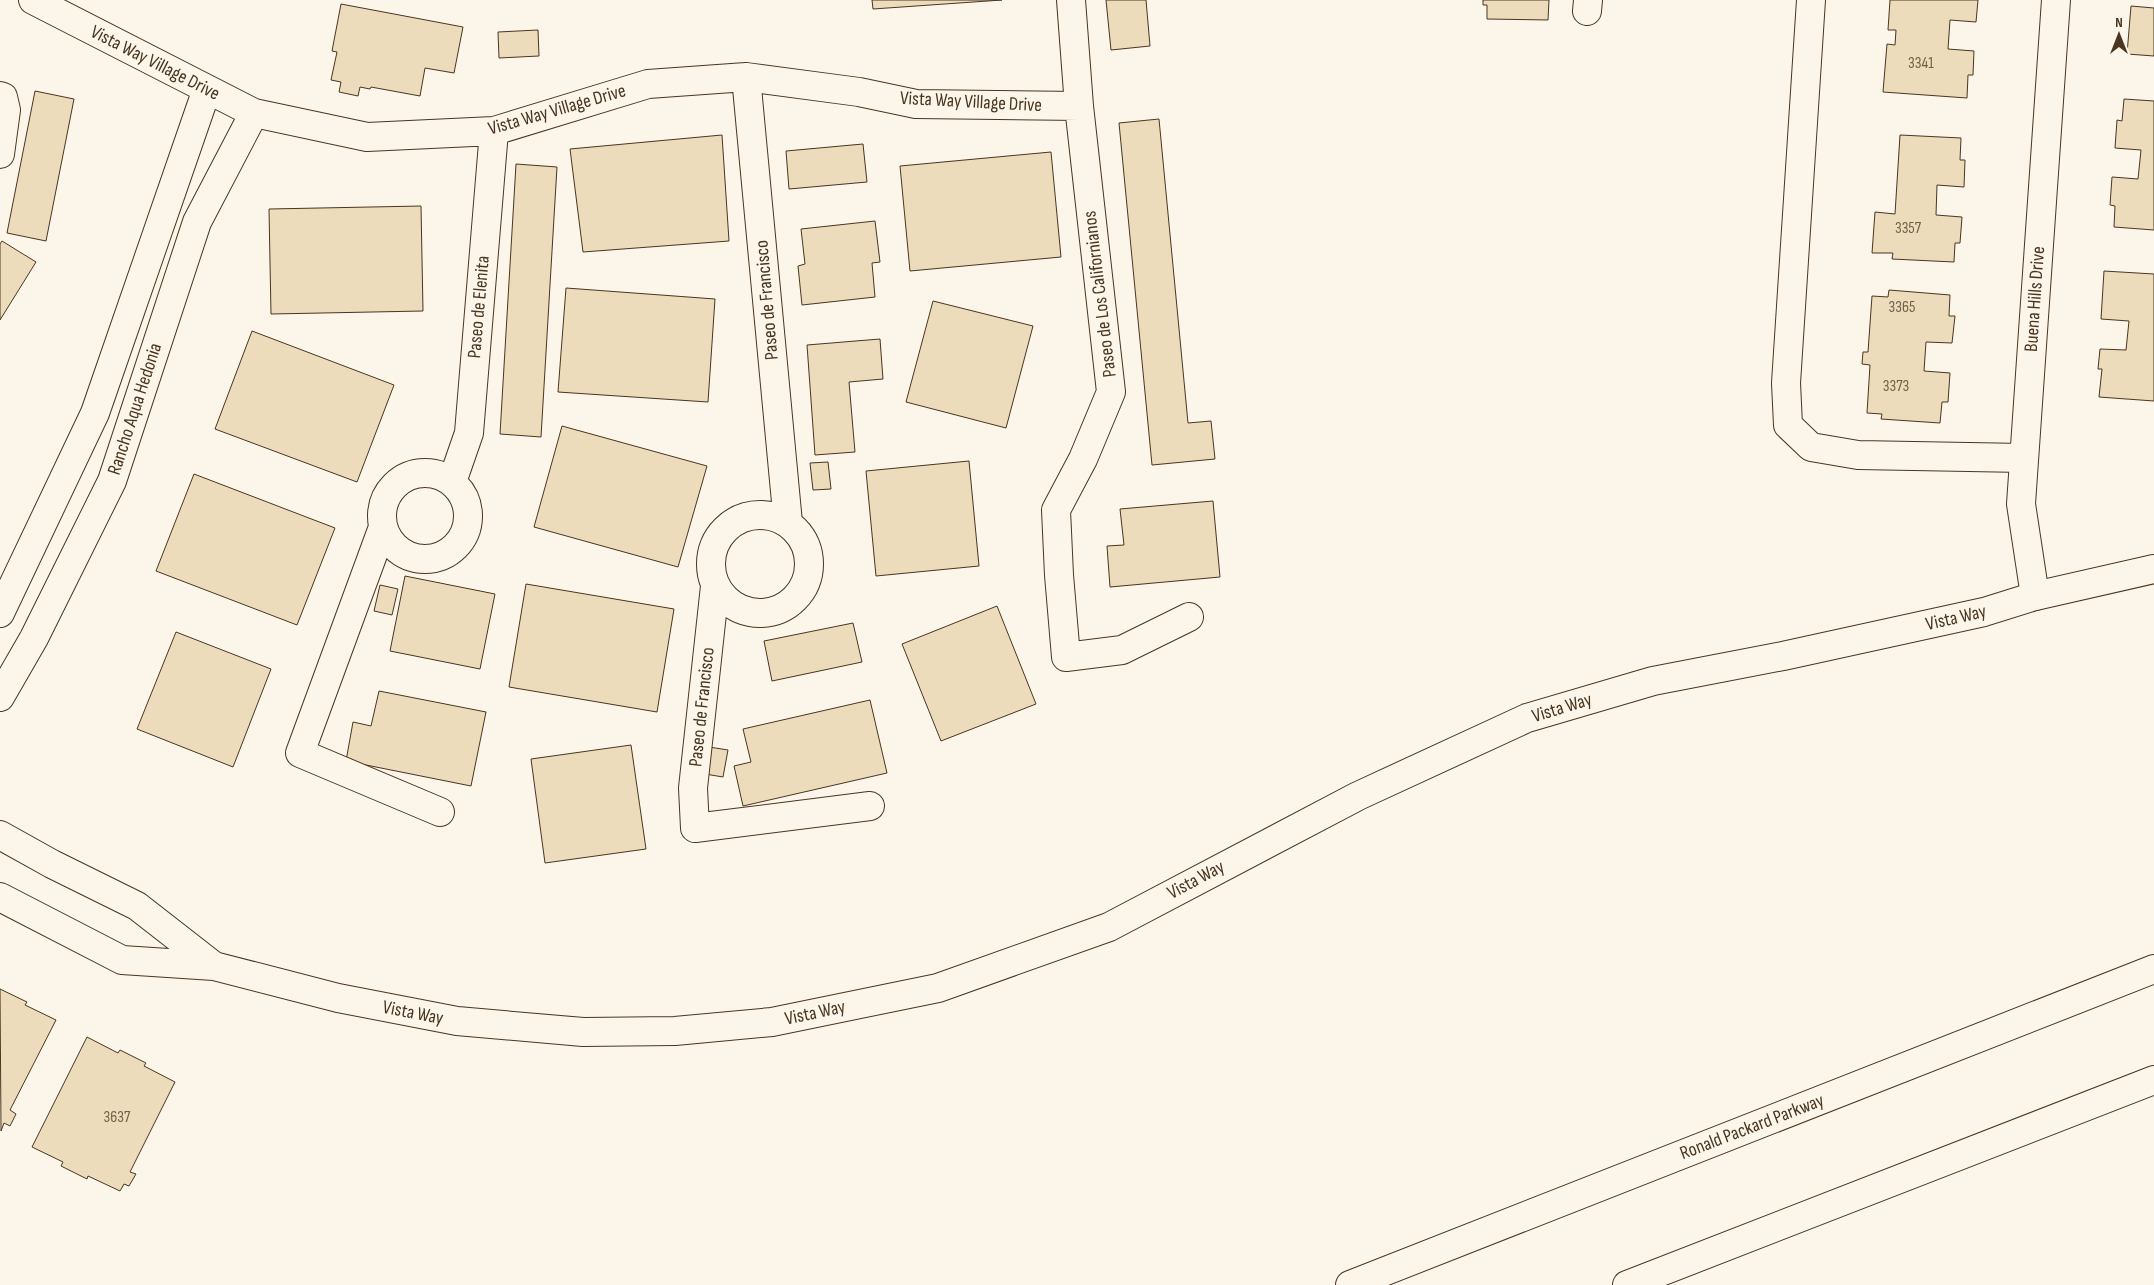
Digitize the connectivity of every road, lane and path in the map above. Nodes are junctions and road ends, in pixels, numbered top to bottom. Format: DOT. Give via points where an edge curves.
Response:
graph roads {
  1 [pos="32,0"];
  2 [pos="1071,0"];
  3 [pos="1811,0"];
  4 [pos="2056,0"];
  5 [pos="746,77"];
  6 [pos="207,89"];
  7 [pos="0,96"];
  8 [pos="1079,106"];
  9 [pos="254,113"];
  10 [pos="494,130"];
  11 [pos="0,154"];
  12 [pos="2024,458"];
  13 [pos="452,482"];
  14 [pos="788,524"];
  15 [pos="383,527"];
  16 [pos="2154,569"];
  17 [pos="715,586"];
  18 [pos="2035,596"];
  19 [pos="0,613"];
  20 [pos="1189,617"];
  21 [pos="0,697"];
  22 [pos="870,806"];
  23 [pos="440,812"];
  24 [pos="0,835"];
  25 [pos="0,897"];
  26 [pos="214,966"];
  27 [pos="2154,969"];
  28 [pos="2154,1080"];
  29 [pos="1350,1285"];
  30 [pos="1626,1285"];
  1 -- 6 [label="main road, Vista Way Village Drive"];
  2 -- 8 [label="main road, Paseo de Los Californianos"];
  3 -- 12 [label="main road" via="1786,383 1788,425 1811,447 1858,455"];
  4 -- 12 [label="main road, Buena Hills Drive"];
  5 -- 8 [label="main road, Vista Way Village Drive" via="859,92 916,104"];
  5 -- 10 [label="main road, Vista Way Village Drive" via="648,84"];
  5 -- 14 [label="main road, Paseo de Francisco"];
  6 -- 9 [label="main road, Vista Way Village Drive"];
  6 -- 19 [label="main road, Rancho Aqua Hedonia" via="95,412"];
  7 -- 11 [label="main road" via="6,110"];
  8 -- 20 [label="main road, Paseo de Los Californianos" via="1111,392 1083,459 1056,510 1066,657 1122,650"];
  9 -- 10 [label="main road, Vista Way Village Drive" via="367,138"];
  9 -- 21 [label="main road, Rancho Aqua Hedonia" via="197,222 112,481 34,638"];
  10 -- 13 [label="main road, Paseo de Elenita" via="469,434"];
  12 -- 18 [label="main road, Buena Hills Drive" via="2021,504"];
  13 -- 15 [label="main road" via="426,473 401,480 384,501"];
  13 -- 15 [label="main road" via="468,506 464,536 455,547 428,559 413,557 400,551 389,540"];
  14 -- 17 [label="main road, Paseo de Francisco" via="774,516 757,515 741,518 727,527 717,539 712,554"];
  14 -- 17 [label="main road, Paseo de Francisco" via="800,535 807,550 806,582 798,596 769,612 753,612 738,608"];
  15 -- 23 [label="main road" via="300,753"];
  16 -- 18 [label="main road, Vista Way"];
  17 -- 22 [label="main road, Paseo de Francisco" via="693,788 695,828"];
  18 -- 26 [label="main road, Vista Way" via="1984,612 1653,681 1527,718 1358,796 1109,927 938,988 772,1022 675,1031 583,1032 457,1021 338,998"];
  24 -- 26 [label="main road, Vista Way" via="137,906"];
  25 -- 26 [label="main road, Vista Way" via="122,960"];
  27 -- 29 [label="main road, Ronald Packard Parkway"];
  28 -- 30 [label="main road"];
}
